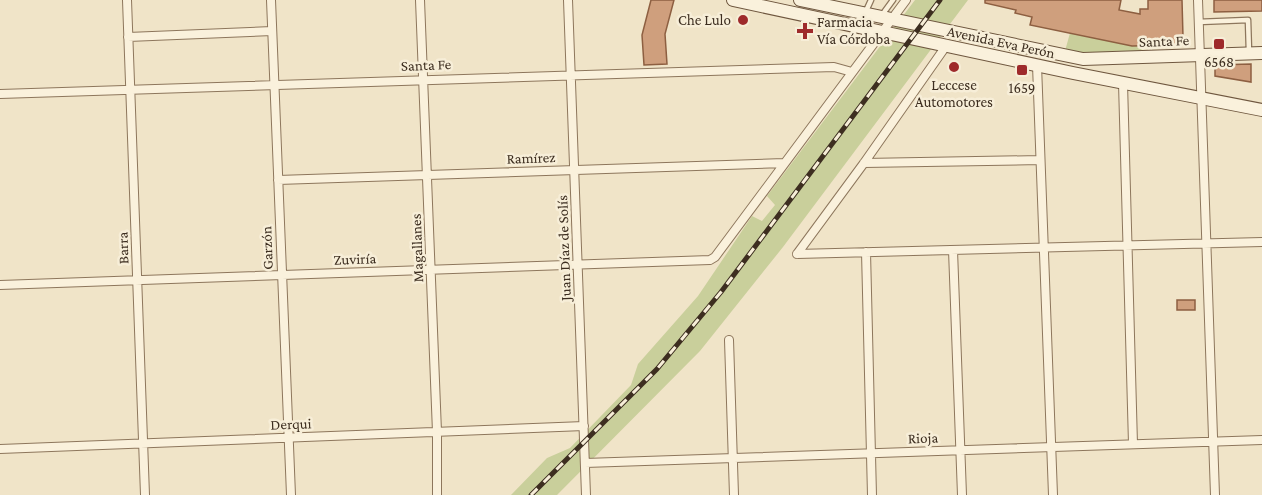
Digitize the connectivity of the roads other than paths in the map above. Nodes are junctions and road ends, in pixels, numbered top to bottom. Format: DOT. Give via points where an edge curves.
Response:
graph roads {
  1 [pos="127,0"];
  2 [pos="271,0"];
  3 [pos="420,0"];
  4 [pos="568,0"];
  5 [pos="734,0"];
  6 [pos="800,0"];
  7 [pos="871,0"];
  8 [pos="893,0"];
  9 [pos="906,0"];
  10 [pos="1198,0"];
  11 [pos="864,14"];
  12 [pos="886,19"];
  13 [pos="1198,22"];
  14 [pos="272,31"];
  15 [pos="882,32"];
  16 [pos="128,37"];
  17 [pos="946,46"];
  18 [pos="1256,53"];
  19 [pos="1200,55"];
  20 [pos="1066,57"];
  21 [pos="1037,65"];
  22 [pos="852,72"];
  23 [pos="571,75"];
  24 [pos="423,80"];
  25 [pos="1124,83"];
  26 [pos="274,85"];
  27 [pos="130,90"];
  28 [pos="0,94"];
  29 [pos="1201,98"];
  30 [pos="1262,110"];
  31 [pos="1040,160"];
  32 [pos="784,163"];
  33 [pos="864,163"];
  34 [pos="575,170"];
  35 [pos="427,175"];
  36 [pos="278,180"];
  37 [pos="1262,242"];
  38 [pos="1207,244"];
  39 [pos="1128,246"];
  40 [pos="1044,248"];
  41 [pos="953,250"];
  42 [pos="866,252"];
  43 [pos="578,264"];
  44 [pos="431,270"];
  45 [pos="282,275"];
  46 [pos="137,280"];
  47 [pos="0,285"];
  48 [pos="729,339"];
  49 [pos="584,426"];
  50 [pos="437,432"];
  51 [pos="289,438"];
  52 [pos="1262,440"];
  53 [pos="1214,442"];
  54 [pos="144,443"];
  55 [pos="1133,444"];
  56 [pos="1051,447"];
  57 [pos="0,449"];
  58 [pos="960,450"];
  59 [pos="871,453"];
  60 [pos="732,458"];
  61 [pos="585,463"];
  62 [pos="146,495"];
  63 [pos="291,495"];
  64 [pos="437,495"];
  65 [pos="586,495"];
  66 [pos="734,495"];
  67 [pos="872,495"];
  68 [pos="962,495"];
  69 [pos="1053,495"];
  70 [pos="1215,495"];
  1 -- 16 [label="street, Barra"];
  2 -- 14 [label="street, Garzón"];
  3 -- 24 [label="street, Magallanes"];
  4 -- 23 [label="street, Juan Díaz de Solís"];
  5 -- 15 [label="main road, Avenida Eva Perón"];
  6 -- 11 [label="main road, Avenida Eva Perón"];
  7 -- 11 [label="lane"];
  8 -- 12 [label="lane"];
  9 -- 12 [label="street"];
  10 -- 13 [label="street"];
  11 -- 12 [label="main road, Avenida Eva Perón"];
  12 -- 15 [label="street"];
  12 -- 20 [label="main road, Avenida Eva Perón"];
  13 -- 18 [label="lane" via="1248,20"];
  13 -- 19 [label="street"];
  14 -- 16 [label="street"];
  14 -- 26 [label="street, Garzón"];
  15 -- 17 [label="main road, Avenida Eva Perón"];
  15 -- 22 [label="street"];
  16 -- 27 [label="street, Barra"];
  17 -- 21 [label="main road, Avenida Eva Perón"];
  17 -- 33 [label="street"];
  18 -- 19 [label="main road, Santa Fe"];
  19 -- 20 [label="main road, Santa Fe"];
  19 -- 29 [label="street"];
  21 -- 25 [label="main road, Avenida Eva Perón"];
  21 -- 31 [label="street"];
  22 -- 23 [label="street, Santa Fe" via="834,67"];
  22 -- 32 [label="street"];
  23 -- 24 [label="street, Santa Fe"];
  23 -- 34 [label="street, Juan Díaz de Solís"];
  24 -- 26 [label="street, Santa Fe"];
  24 -- 35 [label="street, Magallanes"];
  25 -- 29 [label="main road, Avenida Eva Perón"];
  25 -- 39 [label="street"];
  26 -- 27 [label="street, Santa Fe"];
  26 -- 36 [label="street, Garzón"];
  27 -- 28 [label="street, Santa Fe"];
  27 -- 46 [label="street, Barra"];
  29 -- 30 [label="main road, Avenida Eva Perón"];
  29 -- 38 [label="street"];
  31 -- 33 [label="street"];
  31 -- 40 [label="street"];
  32 -- 34 [label="street, Ramírez"];
  32 -- 43 [label="street, Zuviría" via="710,260"];
  33 -- 42 [label="street" via="797,254"];
  34 -- 35 [label="street, Ramírez"];
  34 -- 43 [label="street, Juan Díaz de Solís"];
  35 -- 36 [label="street, Ramírez"];
  35 -- 44 [label="street, Magallanes"];
  36 -- 45 [label="street, Garzón"];
  37 -- 38 [label="street"];
  38 -- 39 [label="street"];
  38 -- 53 [label="street"];
  39 -- 40 [label="street"];
  39 -- 55 [label="street"];
  40 -- 41 [label="street"];
  40 -- 56 [label="street"];
  41 -- 42 [label="street"];
  41 -- 58 [label="street"];
  42 -- 59 [label="street"];
  43 -- 44 [label="street, Zuviría"];
  43 -- 49 [label="street, Juan Díaz de Solís"];
  44 -- 45 [label="street, Zuviría"];
  44 -- 50 [label="street, Magallanes"];
  45 -- 46 [label="street, Zuviría"];
  45 -- 51 [label="street, Garzón"];
  46 -- 47 [label="street, Zuviría"];
  46 -- 54 [label="street, Barra"];
  48 -- 60 [label="street"];
  49 -- 50 [label="street, Derqui"];
  49 -- 61 [label="street, Juan Díaz de Solís"];
  50 -- 51 [label="street, Derqui"];
  50 -- 64 [label="street, Magallanes"];
  51 -- 54 [label="street, Derqui"];
  51 -- 63 [label="street, Garzón"];
  52 -- 53 [label="street, Rioja"];
  53 -- 55 [label="street, Rioja"];
  53 -- 70 [label="street"];
  54 -- 57 [label="street, Derqui"];
  54 -- 62 [label="street, Barra"];
  55 -- 56 [label="street, Rioja"];
  56 -- 58 [label="street, Rioja"];
  56 -- 69 [label="street"];
  58 -- 59 [label="street, Rioja"];
  58 -- 68 [label="street"];
  59 -- 60 [label="street, Rioja"];
  59 -- 67 [label="street"];
  60 -- 61 [label="street, Rioja"];
  60 -- 66 [label="street"];
  61 -- 65 [label="street, Juan Díaz de Solís"];
}
